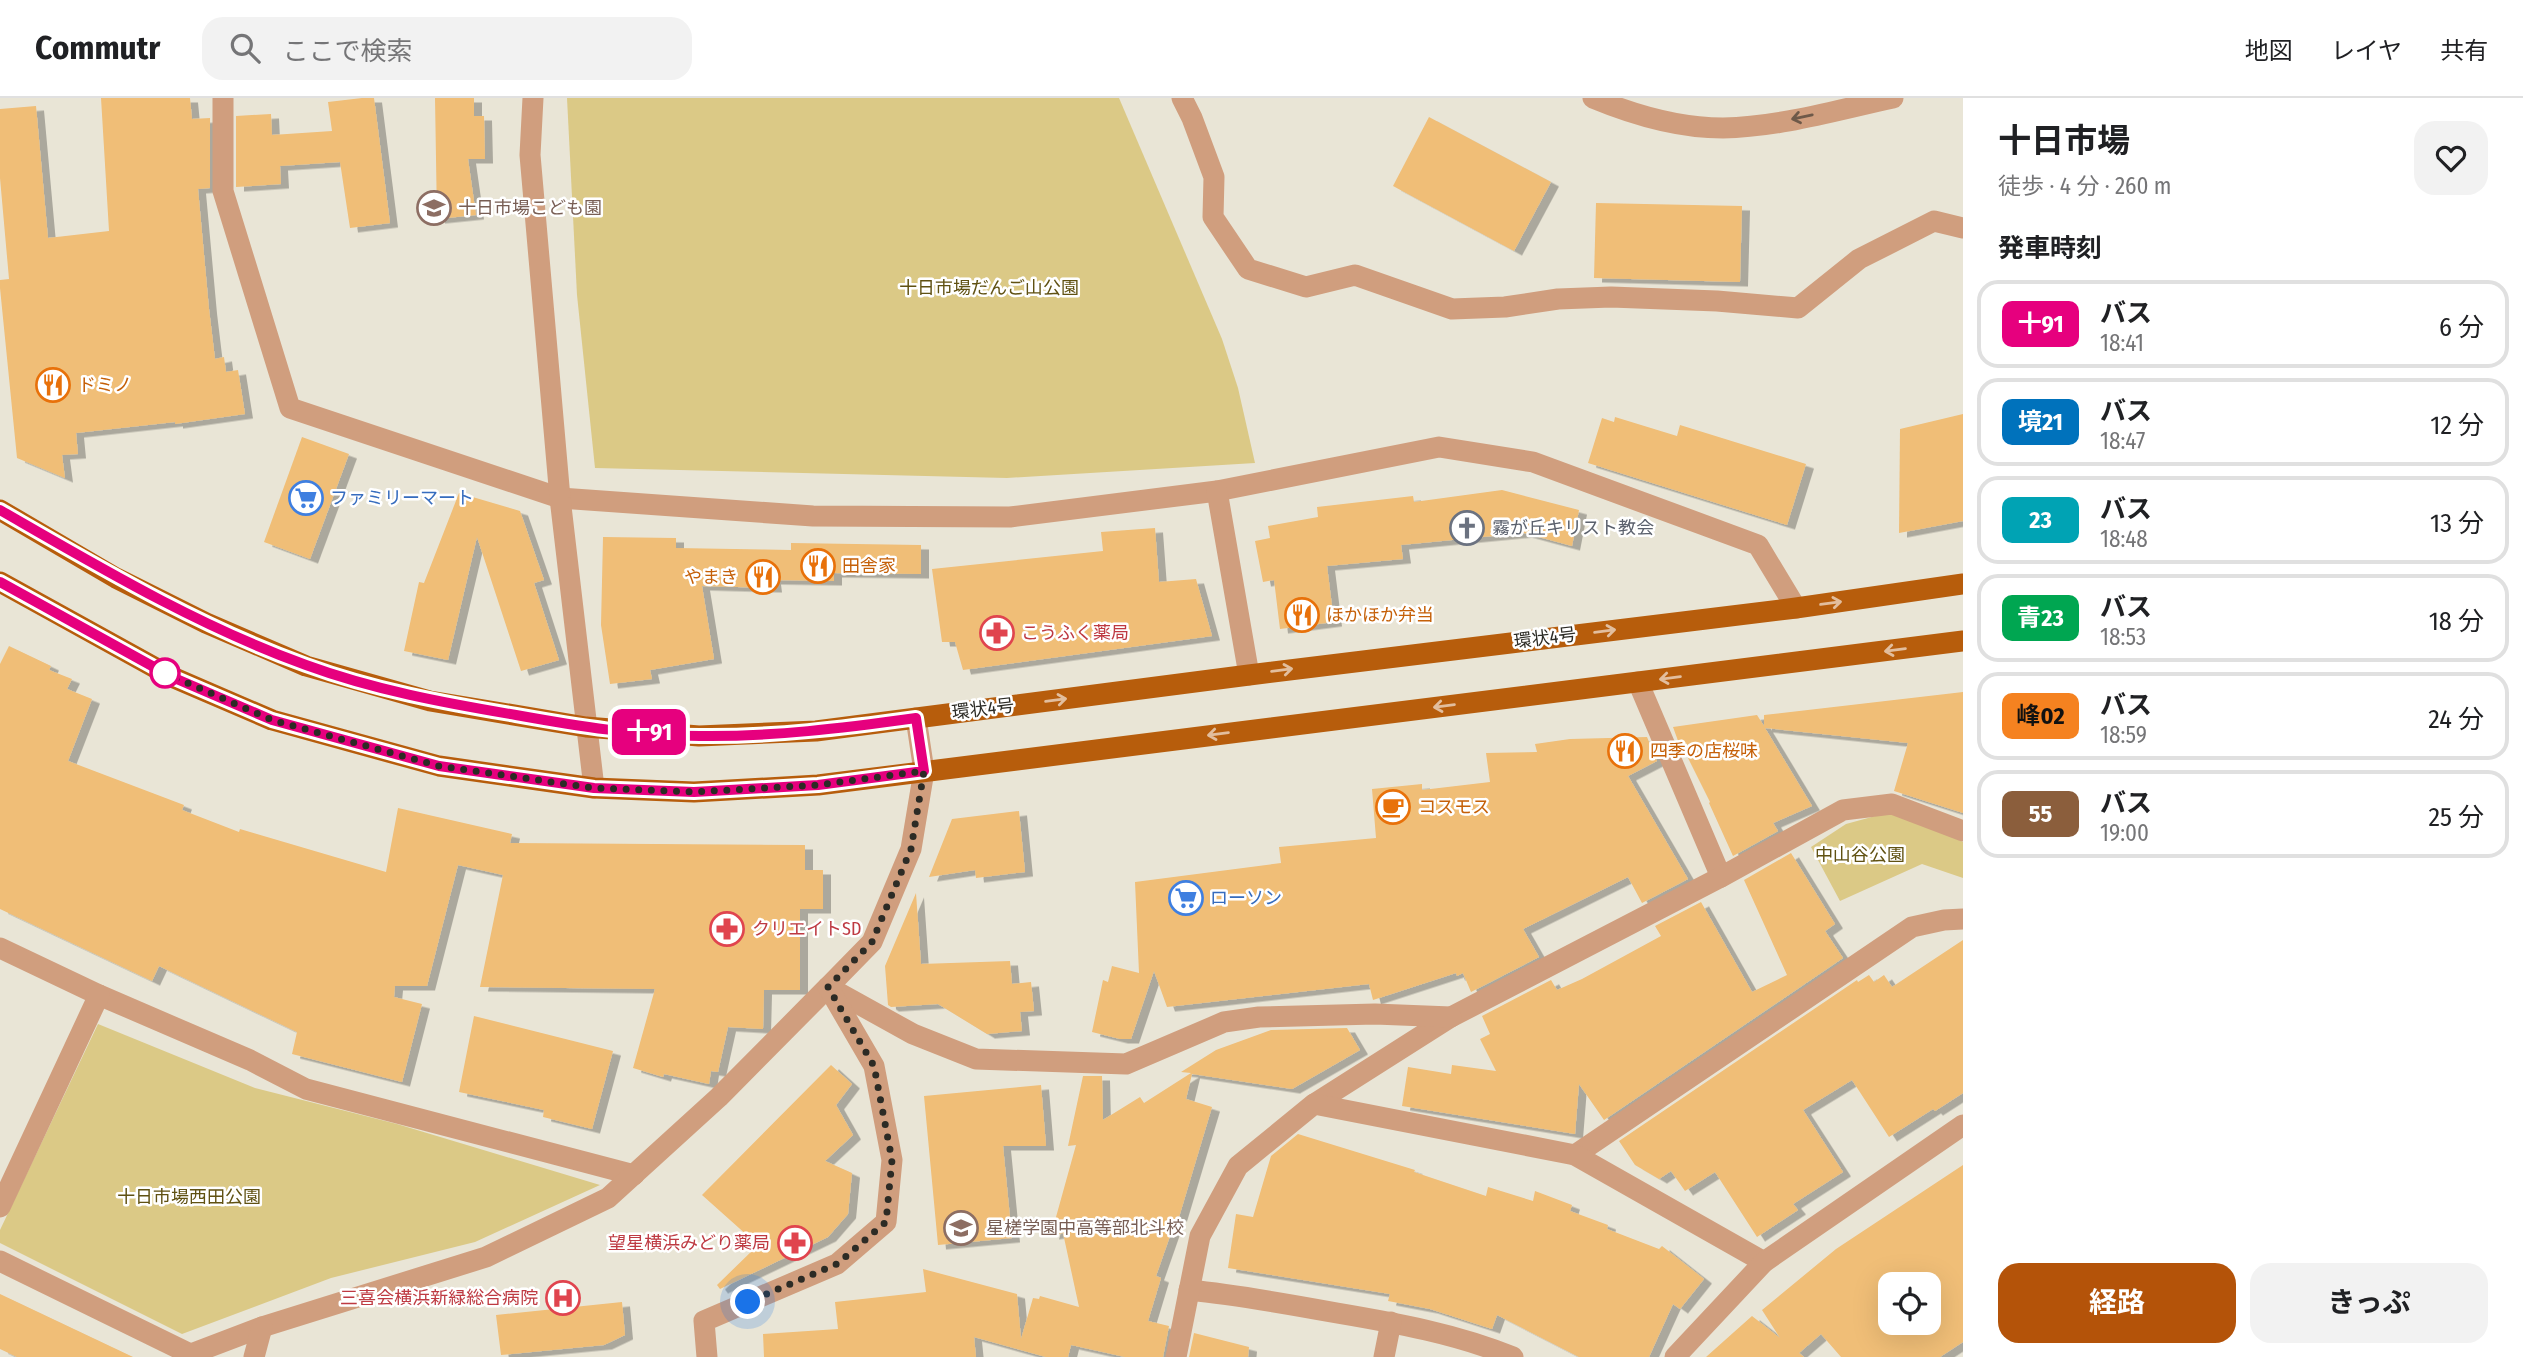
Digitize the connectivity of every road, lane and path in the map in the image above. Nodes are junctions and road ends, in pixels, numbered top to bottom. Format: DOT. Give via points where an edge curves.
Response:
graph roads {
  1 [pos="223,98"];
  2 [pos="533,98"];
  3 [pos="1182,98"];
  4 [pos="1593,98"];
  5 [pos="1893,98"];
  6 [pos="1963,228"];
  7 [pos="1217,491"];
  8 [pos="560,498"];
  9 [pos="0,509"];
  10 [pos="0,582"];
  11 [pos="1963,584"];
  12 [pos="1796,608"];
  13 [pos="1963,641"];
  14 [pos="1249,674"];
  15 [pos="1638,682"];
  16 [pos="916,718"];
  17 [pos="586,727"];
  18 [pos="924,771"];
  19 [pos="594,788"];
  20 [pos="1963,831"];
  21 [pos="1721,877"];
  22 [pos="1963,919"];
  23 [pos="0,948"];
  24 [pos="828,987"];
  25 [pos="99,995"];
  26 [pos="1451,1017"];
  27 [pos="1314,1104"];
  28 [pos="1963,1125"];
  29 [pos="1575,1155"];
  30 [pos="634,1175"];
  31 [pos="0,1207"];
  32 [pos="0,1261"];
  33 [pos="1764,1262"];
  34 [pos="1189,1290"];
  35 [pos="1391,1322"];
  36 [pos="262,1327"];
  37 [pos="186,1355"];
  38 [pos="254,1357"];
  39 [pos="707,1357"];
  40 [pos="1176,1357"];
  41 [pos="1384,1357"];
  42 [pos="1513,1357"];
  43 [pos="1675,1357"];
  1 -- 8 [label="street" via="223,191 290,408"];
  2 -- 8 [label="street" via="530,155"];
  3 -- 6 [label="street" via="1214,177 1213,218 1248,270 1306,287 1355,275 1452,309 1611,297 1798,308 1859,259 1934,221"];
  5 -- 4 [label="street, one-way" via="1765,125 1721,128 1627,112"];
  7 -- 8 [label="street" via="1010,517 813,516"];
  7 -- 12 [label="street" via="1439,447 1533,462 1758,545"];
  7 -- 14 [label="street"];
  8 -- 17 [label="street"];
  9 -- 17 [label="main road, 環状4号" via="116,578 306,666 430,701"];
  10 -- 19 [label="main road" via="172,677 272,720 439,766"];
  12 -- 11 [label="main road, 環状4号, one-way"];
  14 -- 12 [label="main road, 環状4号, one-way"];
  13 -- 15 [label="main road, one-way"];
  16 -- 14 [label="main road, 環状4号, one-way"];
  15 -- 18 [label="main road, one-way"];
  15 -- 21 [label="street"];
  16 -- 17 [label="main road, 環状4号" via="816,731 699,736"];
  16 -- 18 [label="street"];
  17 -- 19 [label="street"];
  18 -- 19 [label="main road" via="818,785 694,792"];
  18 -- 24 [label="street" via="911,849 872,942"];
  20 -- 21 [label="street" via="1892,804 1843,810"];
  21 -- 26 [label="street"];
  22 -- 29 [label="street" via="1912,927"];
  23 -- 25 [label="street"];
  24 -- 26 [label="street" via="913,1034 976,1059 1126,1064 1224,1022 1363,1014"];
  24 -- 30 [label="street"];
  24 -- 39 [label="street" via="874,1066 892,1160 886,1222 837,1264 704,1321"];
  25 -- 30 [label="street" via="306,1089"];
  25 -- 31 [label="street"];
  26 -- 27 [label="street"];
  27 -- 29 [label="street"];
  27 -- 34 [label="street" via="1238,1166 1200,1236"];
  28 -- 33 [label="street"];
  29 -- 33 [label="street"];
  30 -- 36 [label="street" via="608,1198 486,1257"];
  32 -- 37 [label="street"];
  33 -- 43 [label="street"];
  34 -- 35 [label="street"];
  34 -- 40 [label="street"];
  35 -- 41 [label="street"];
  35 -- 42 [label="street"];
  36 -- 37 [label="street"];
  36 -- 38 [label="street"];
}
